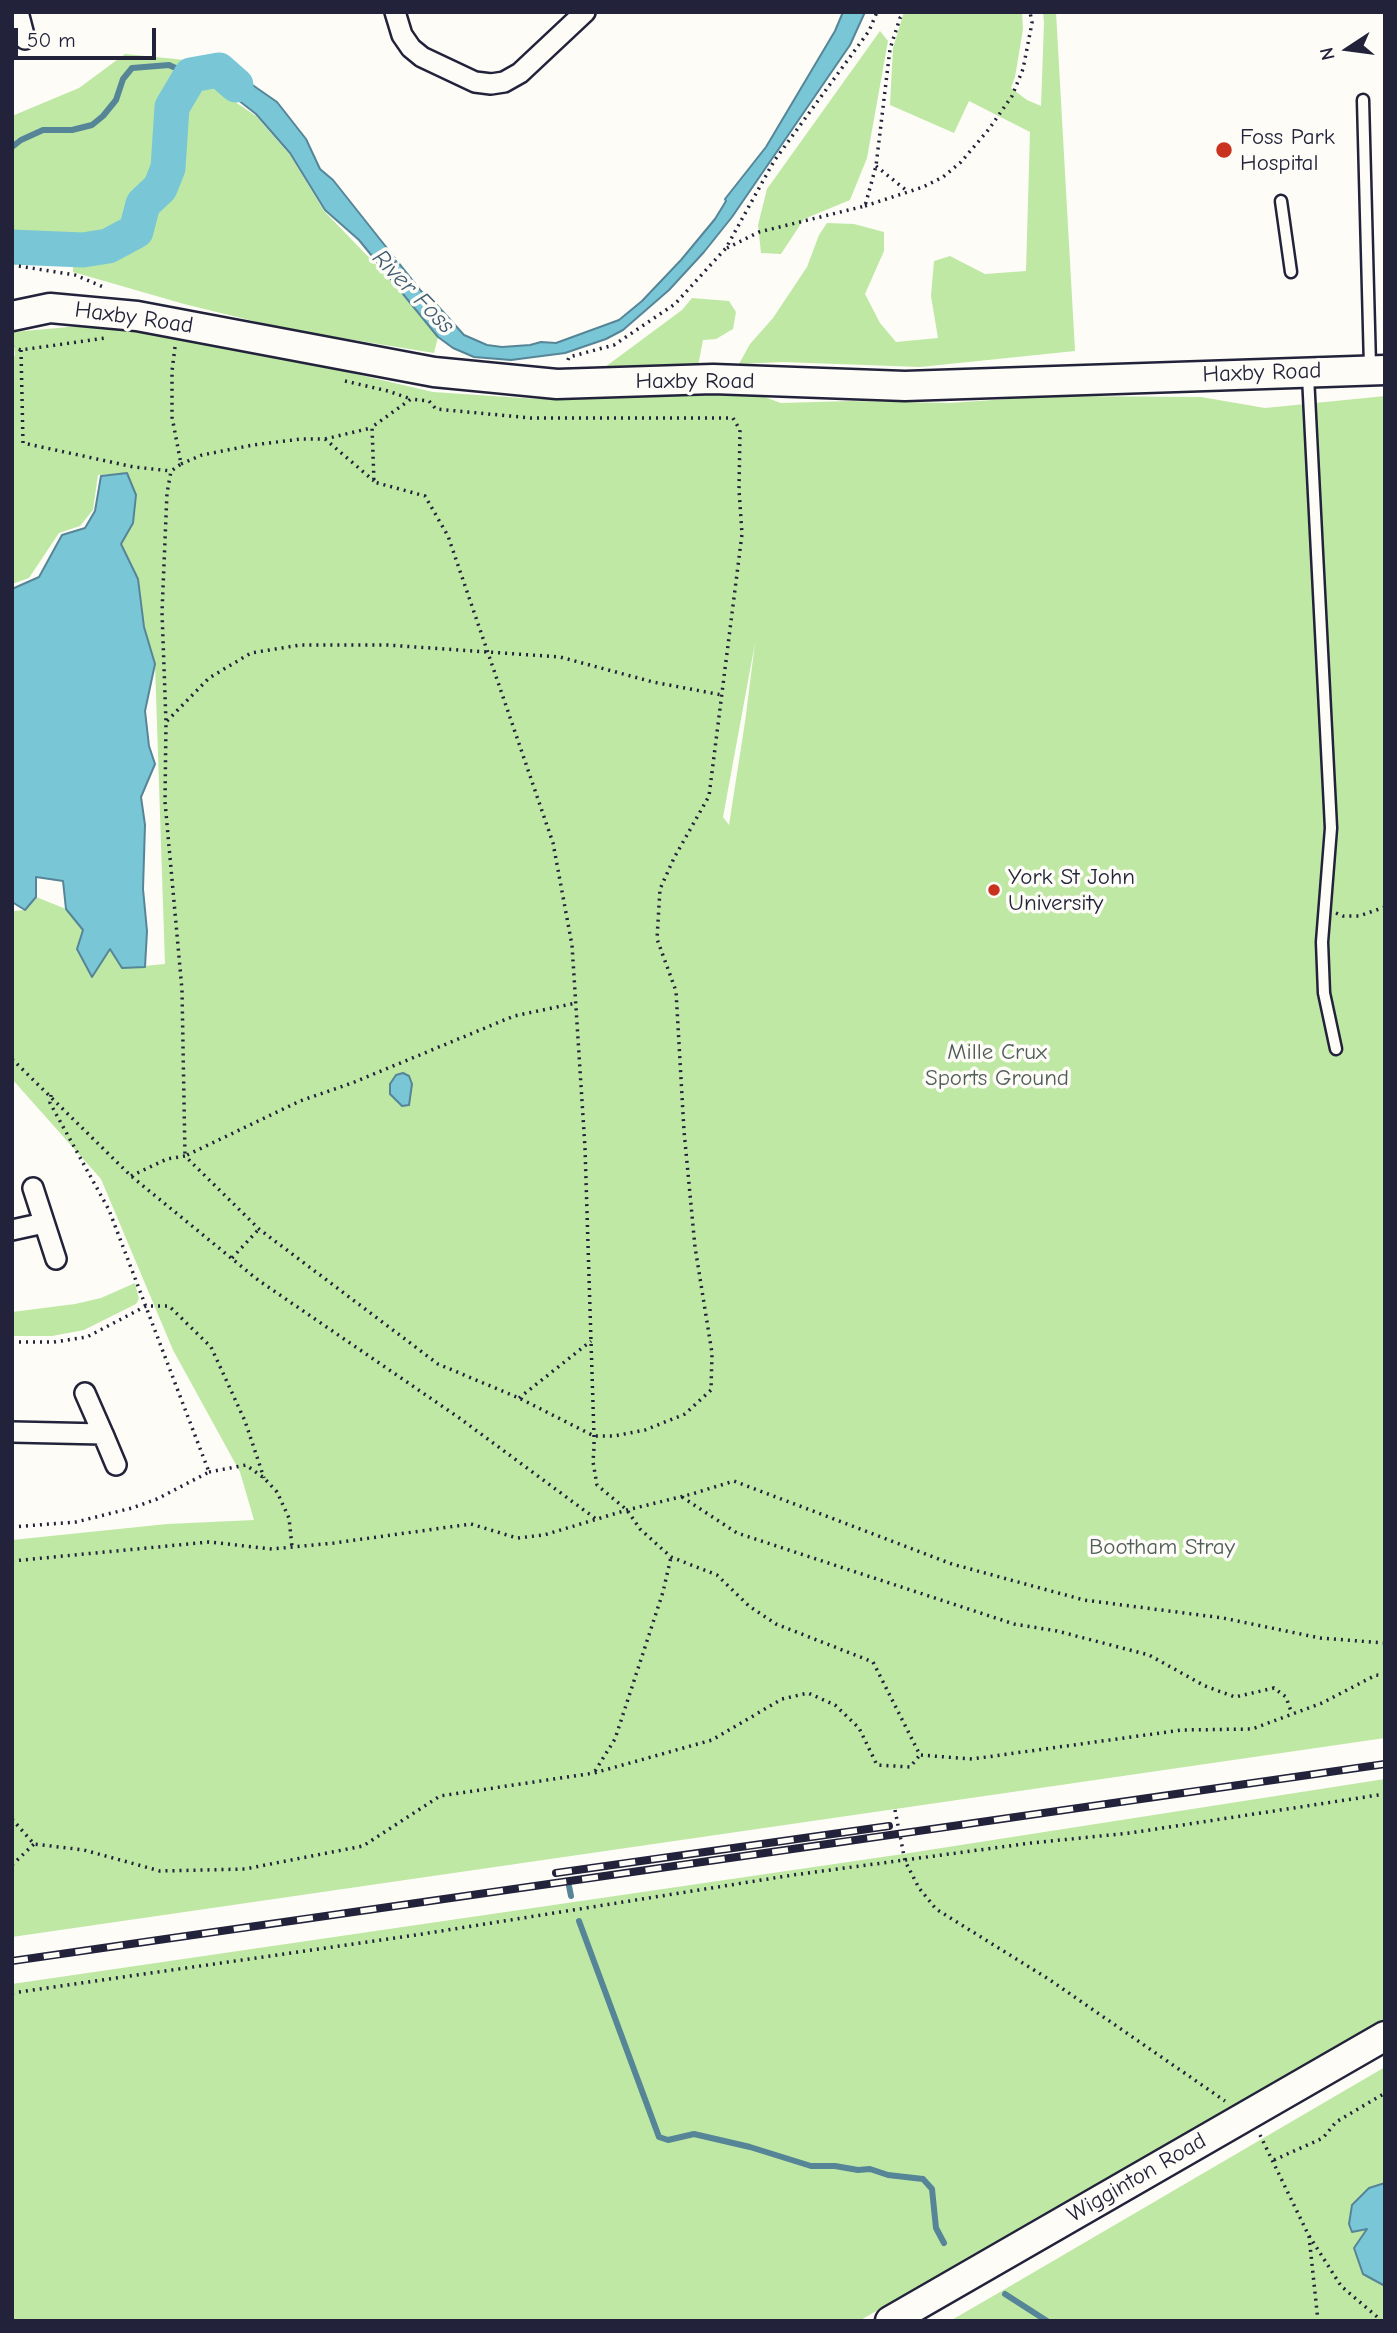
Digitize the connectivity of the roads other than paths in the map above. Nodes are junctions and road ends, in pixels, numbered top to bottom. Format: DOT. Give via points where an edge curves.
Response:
graph roads {
  1 [pos="18,12"];
  2 [pos="395,12"];
  3 [pos="580,14"];
  4 [pos="25,39"];
  5 [pos="1363,100"];
  6 [pos="1281,201"];
  7 [pos="1291,272"];
  8 [pos="12,316"];
  9 [pos="1378,370"];
  10 [pos="1308,372"];
  11 [pos="1336,1049"];
  12 [pos="33,1188"];
  13 [pos="44,1223"];
  14 [pos="12,1230"];
  15 [pos="55,1259"];
  16 [pos="86,1393"];
  17 [pos="12,1432"];
  18 [pos="103,1434"];
  19 [pos="116,1465"];
  20 [pos="1385,2036"];
  21 [pos="890,2321"];
  1 -- 4 [label="street"];
  2 -- 3 [label="street" via="402,35 422,57 475,82 491,84 520,73"];
  5 -- 9 [label="lane"];
  6 -- 7 [label="lane"];
  8 -- 10 [label="street, Haxby Road" via="50,308 109,312 434,372 557,384 713,379 905,386"];
  9 -- 10 [label="street, Haxby Road"];
  10 -- 11 [label="lane" via="1331,828 1322,942 1324,993"];
  12 -- 13 [label="street"];
  13 -- 14 [label="street"];
  13 -- 15 [label="street"];
  16 -- 18 [label="street"];
  17 -- 18 [label="street"];
  18 -- 19 [label="street"];
  20 -- 21 [label="street, Wigginton Road"];
}
